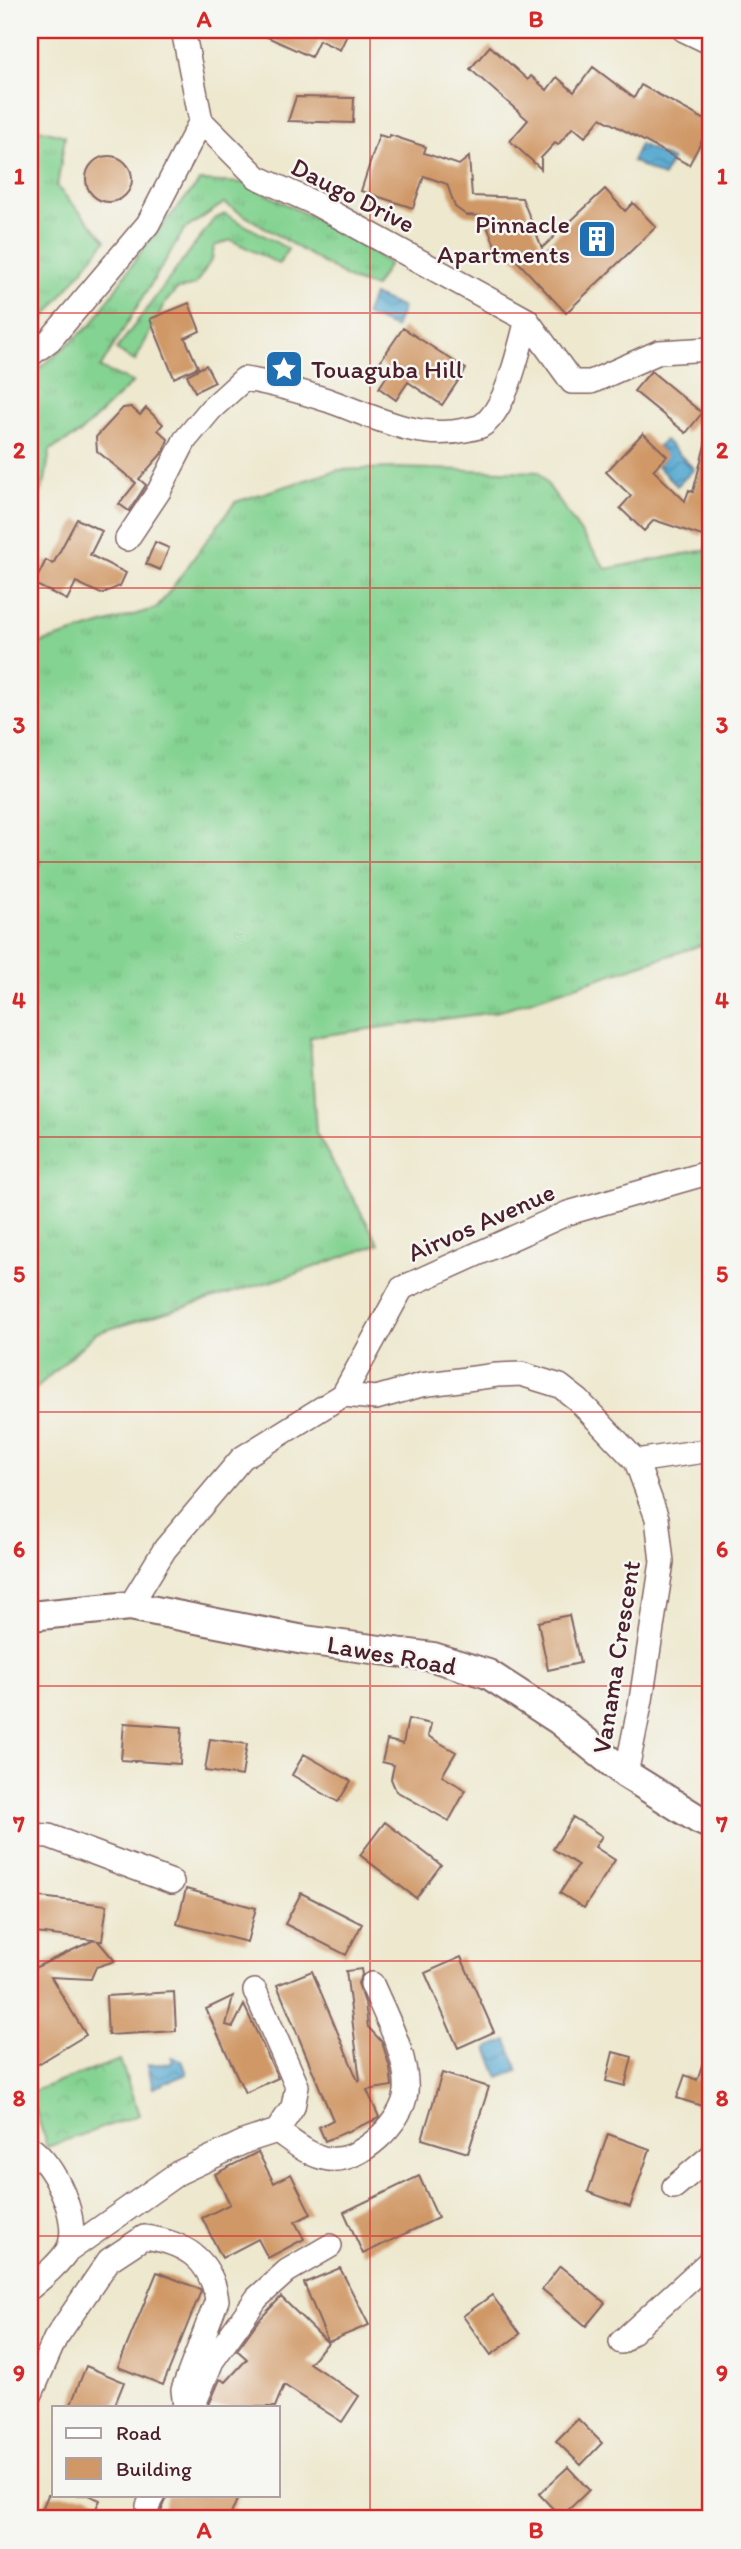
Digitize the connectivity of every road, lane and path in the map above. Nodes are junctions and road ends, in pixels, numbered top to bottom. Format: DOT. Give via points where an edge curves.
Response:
graph roads {
  1 [pos="183,30"];
  2 [pos="684,30"];
  3 [pos="711,43"];
  4 [pos="201,121"];
  5 [pos="527,320"];
  6 [pos="711,349"];
  7 [pos="30,355"];
  8 [pos="127,539"];
  9 [pos="711,1172"];
  10 [pos="343,1395"];
  11 [pos="711,1450"];
  12 [pos="636,1461"];
  13 [pos="130,1606"];
  14 [pos="30,1616"];
  15 [pos="626,1774"];
  16 [pos="711,1825"];
  17 [pos="30,1835"];
  18 [pos="172,1882"];
  19 [pos="372,1984"];
  20 [pos="255,1991"];
  21 [pos="277,2130"];
  22 [pos="30,2148"];
  23 [pos="711,2156"];
  24 [pos="674,2187"];
  25 [pos="330,2246"];
  26 [pos="68,2251"];
  27 [pos="711,2260"];
  28 [pos="30,2288"];
  29 [pos="621,2342"];
  30 [pos="30,2396"];
  31 [pos="185,2406"];
  32 [pos="193,2406"];
  1 -- 4 [label="street"];
  2 -- 3 [label="street"];
  4 -- 5 [label="street, Daugo Drive" via="257,177 314,203"];
  4 -- 7 [label="street" via="148,223 50,340"];
  5 -- 6 [label="street, Daugo Drive" via="572,382 590,382 659,352"];
  5 -- 8 [label="street" via="496,409 481,426 462,431 438,433 372,418 293,390 244,379 211,408 185,440"];
  9 -- 10 [label="street, Airvos Avenue" via="568,1213 402,1287"];
  10 -- 12 [label="street, Vanama Crescent" via="376,1398 421,1385 521,1374 560,1386 578,1399"];
  10 -- 13 [label="street, Airvos Avenue" via="242,1458 165,1549"];
  11 -- 12 [label="street"];
  12 -- 15 [label="street, Vanama Crescent" via="657,1518 662,1562"];
  13 -- 14 [label="main road, Lawes Road"];
  13 -- 15 [label="main road, Lawes Road" via="304,1640 433,1657 488,1674 559,1720"];
  15 -- 16 [label="main road, Lawes Road"];
  17 -- 18 [label="street" via="49,1836"];
  19 -- 21 [label="street" via="404,2068 406,2094 398,2113 384,2133 349,2157 329,2159 299,2147"];
  20 -- 21 [label="street" via="297,2085 293,2107"];
  21 -- 26 [label="street" via="178,2173"];
  22 -- 26 [label="street" via="46,2161 62,2192 73,2228"];
  23 -- 24 [label="street"];
  25 -- 32 [label="street" via="287,2271 257,2298 212,2361"];
  26 -- 28 [label="street"];
  27 -- 29 [label="street"];
  30 -- 31 [label="street" via="55,2339 109,2260 144,2236 185,2248 204,2263 215,2284 216,2300 183,2390"];
}
